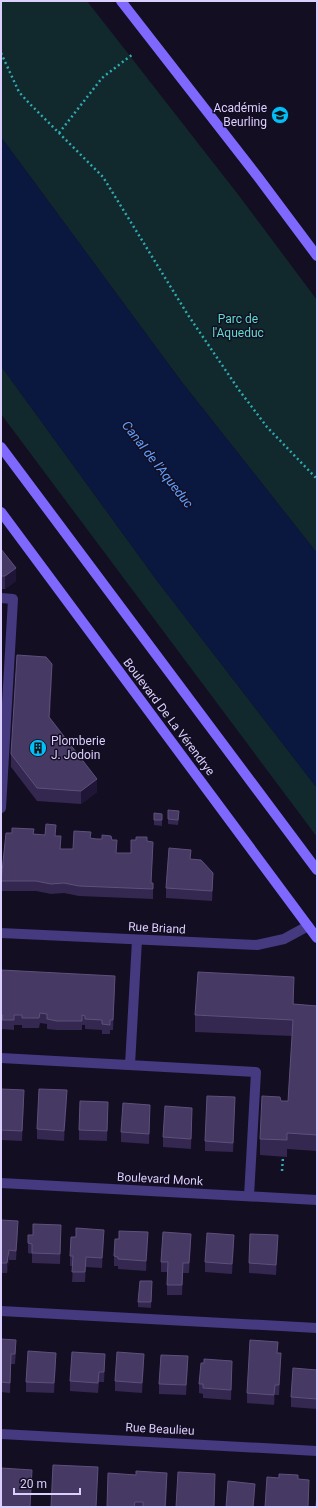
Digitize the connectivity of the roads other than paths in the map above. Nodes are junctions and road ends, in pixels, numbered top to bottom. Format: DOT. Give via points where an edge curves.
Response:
graph roads {
  1 [pos="120,1"];
  2 [pos="317,256"];
  3 [pos="1,447"];
  4 [pos="1,512"];
  5 [pos="1,598"];
  6 [pos="1,808"];
  7 [pos="317,870"];
  8 [pos="308,926"];
  9 [pos="1,933"];
  10 [pos="317,938"];
  11 [pos="137,940"];
  12 [pos="1,1058"];
  13 [pos="130,1065"];
  14 [pos="1,1183"];
  15 [pos="249,1196"];
  16 [pos="317,1200"];
  17 [pos="1,1311"];
  18 [pos="317,1328"];
  19 [pos="1,1434"];
  20 [pos="317,1451"];
  1 -- 2 [label="main road"];
  3 -- 7 [label="main road"];
  4 -- 8 [label="main road, Boulevard De La Vérendrye"];
  5 -- 6 [label="street" via="13,599"];
  8 -- 10 [label="main road, Boulevard De La Vérendrye"];
  8 -- 11 [label="street, Rue Briand" via="284,939 257,945"];
  9 -- 11 [label="street, Rue Briand"];
  11 -- 13 [label="street"];
  12 -- 13 [label="street"];
  13 -- 15 [label="street" via="256,1072"];
  14 -- 15 [label="street, Boulevard Monk"];
  15 -- 16 [label="street, Boulevard Monk"];
  17 -- 18 [label="street"];
  19 -- 20 [label="street, Rue Beaulieu"];
}
